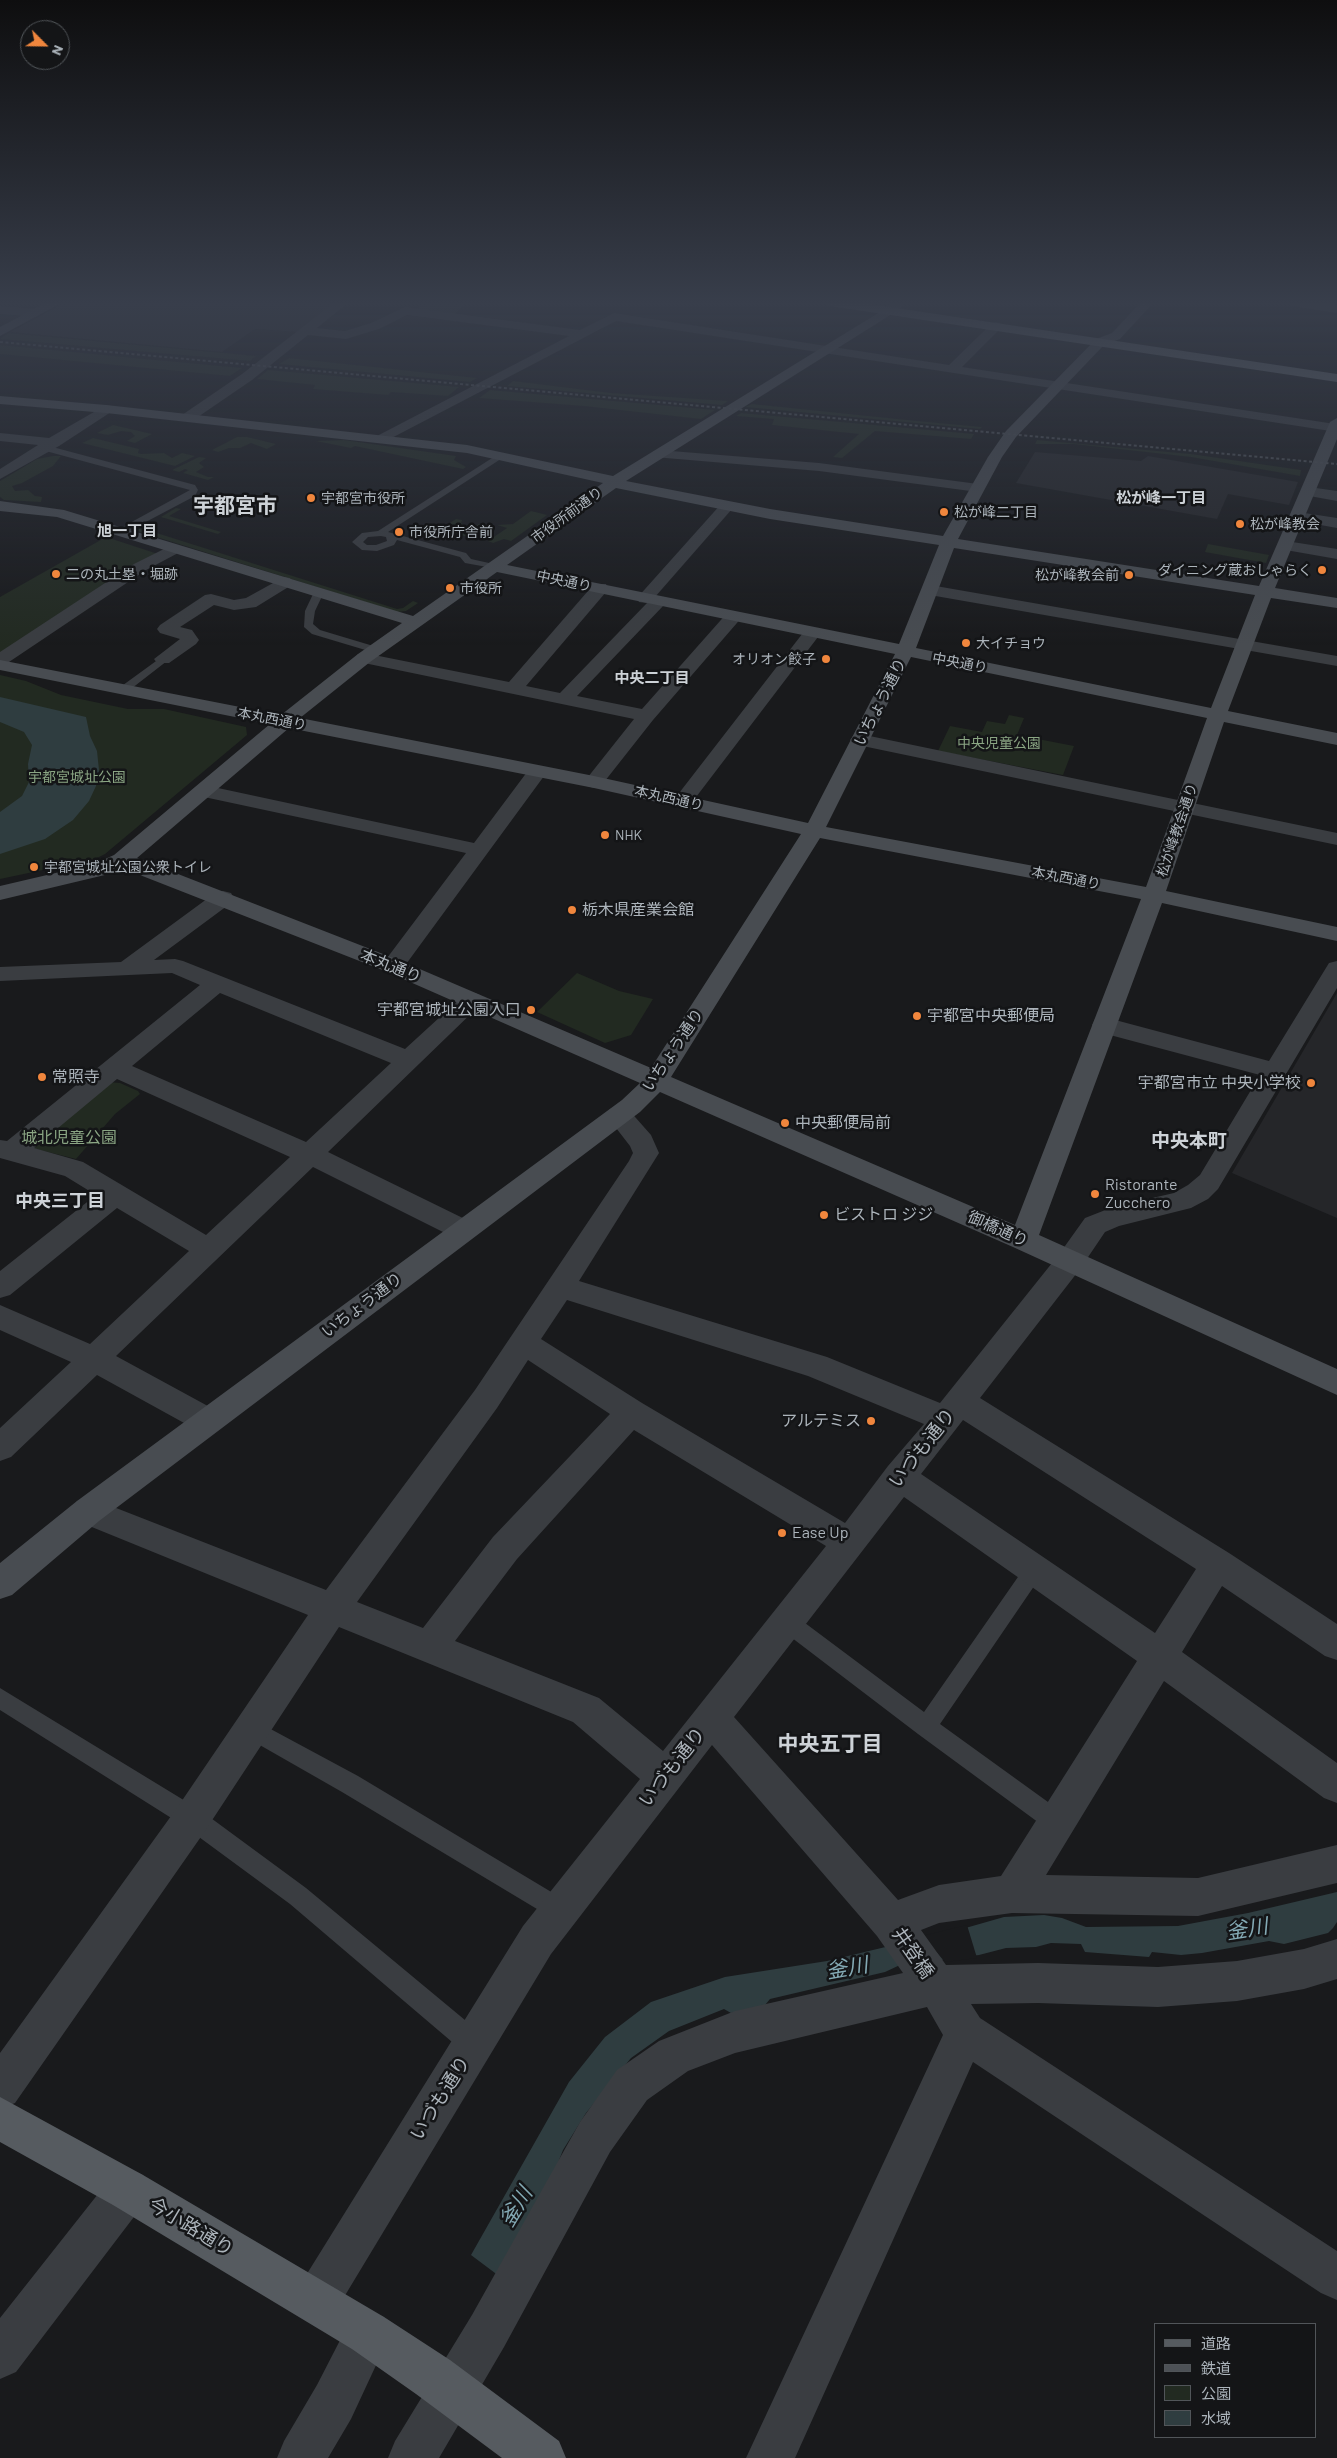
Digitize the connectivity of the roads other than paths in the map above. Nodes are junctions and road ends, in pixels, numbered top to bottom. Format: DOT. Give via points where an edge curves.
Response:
graph roads {
  1 [pos="94,417"];
  2 [pos="175,417"];
  3 [pos="424,417"];
  4 [pos="719,417"];
  5 [pos="1027,417"];
  6 [pos="1278,417"];
  7 [pos="187,418"];
  8 [pos="1336,425"];
  9 [pos="0,437"];
  10 [pos="382,439"];
  11 [pos="49,445"];
  12 [pos="660,454"];
  13 [pos="503,455"];
  14 [pos="0,474"];
  15 [pos="613,483"];
  16 [pos="978,488"];
  17 [pos="1309,492"];
  18 [pos="1337,496"];
  19 [pos="0,506"];
  20 [pos="727,506"];
  21 [pos="1298,517"];
  22 [pos="1337,523"];
  23 [pos="120,532"];
  24 [pos="386,538"];
  25 [pos="948,542"];
  26 [pos="1286,546"];
  27 [pos="174,549"];
  28 [pos="407,550"];
  29 [pos="1337,554"];
  30 [pos="366,555"];
  31 [pos="468,561"];
  32 [pos="495,567"];
  33 [pos="284,582"];
  34 [pos="600,588"];
  35 [pos="930,590"];
  36 [pos="1265,591"];
  37 [pos="319,592"];
  38 [pos="651,599"];
  39 [pos="1337,603"];
  40 [pos="734,616"];
  41 [pos="416,622"];
  42 [pos="812,633"];
  43 [pos="1246,645"];
  44 [pos="905,652"];
  45 [pos="370,654"];
  46 [pos="163,659"];
  47 [pos="0,660"];
  48 [pos="1337,662"];
  49 [pos="0,665"];
  50 [pos="514,688"];
  51 [pos="123,690"];
  52 [pos="564,699"];
  53 [pos="1217,715"];
  54 [pos="646,716"];
  55 [pos="284,722"];
  56 [pos="1337,739"];
  57 [pos="860,740"];
  58 [pos="537,772"];
  59 [pos="594,782"];
  60 [pos="204,791"];
  61 [pos="683,802"];
  62 [pos="1184,807"];
  63 [pos="814,831"];
  64 [pos="1337,839"];
  65 [pos="479,850"];
  66 [pos="122,860"];
  67 [pos="0,892"];
  68 [pos="1154,895"];
  69 [pos="223,898"];
  70 [pos="1337,934"];
  71 [pos="393,966"];
  72 [pos="1337,968"];
  73 [pos="127,969"];
  74 [pos="0,974"];
  75 [pos="217,983"];
  76 [pos="472,1000"];
  77 [pos="1104,1025"];
  78 [pos="408,1060"];
  79 [pos="114,1068"];
  80 [pos="1275,1071"];
  81 [pos="656,1080"];
  82 [pos="618,1115"];
  83 [pos="6,1151"];
  84 [pos="309,1154"];
  85 [pos="116,1194"];
  86 [pos="463,1230"];
  87 [pos="1023,1240"];
  88 [pos="209,1250"];
  89 [pos="1070,1262"];
  90 [pos="560,1286"];
  91 [pos="0,1287"];
  92 [pos="0,1317"];
  93 [pos="523,1342"];
  94 [pos="95,1359"];
  95 [pos="1337,1383"];
  96 [pos="952,1410"];
  97 [pos="631,1412"];
  98 [pos="206,1420"];
  99 [pos="0,1448"];
  100 [pos="899,1476"];
  101 [pos="88,1510"];
  102 [pos="848,1542"];
  103 [pos="1217,1564"];
  104 [pos="1034,1570"];
  105 [pos="0,1584"];
  106 [pos="332,1610"];
  107 [pos="786,1621"];
  108 [pos="1337,1644"];
  109 [pos="429,1648"];
  110 [pos="1161,1658"];
  111 [pos="0,1698"];
  112 [pos="709,1720"];
  113 [pos="926,1727"];
  114 [pos="252,1729"];
  115 [pos="665,1776"];
  116 [pos="1337,1785"];
  117 [pos="192,1818"];
  118 [pos="1058,1823"];
  119 [pos="1337,1864"];
  120 [pos="1012,1894"];
  121 [pos="560,1910"];
  122 [pos="891,1922"];
  123 [pos="1337,1959"];
  124 [pos="936,1985"];
  125 [pos="965,2033"];
  126 [pos="474,2044"];
  127 [pos="0,2088"];
  128 [pos="0,2118"];
  129 [pos="128,2190"];
  130 [pos="1337,2277"];
  131 [pos="316,2302"];
  132 [pos="374,2337"];
  133 [pos="0,2356"];
  134 [pos="452,2391"];
  135 [pos="301,2458"];
  136 [pos="412,2458"];
  137 [pos="542,2458"];
  138 [pos="770,2458"];
  1 -- 11 [label="street"];
  2 -- 7 [label="street"];
  3 -- 10 [label="street"];
  4 -- 12 [label="street, 市役所前通り"];
  5 -- 16 [label="street, いちょう通り" via="994,457"];
  6 -- 8 [label="street"];
  7 -- 10 [label="street"];
  8 -- 17 [label="street, 松が峰教会通り"];
  9 -- 11 [label="street"];
  10 -- 13 [label="street"];
  11 -- 14 [label="street"];
  11 -- 23 [label="lane" via="194,490"];
  12 -- 15 [label="street, 市役所前通り"];
  12 -- 16 [label="street" via="819,467"];
  13 -- 15 [label="street" via="599,476"];
  13 -- 24 [label="lane"];
  15 -- 20 [label="street"];
  15 -- 32 [label="street, 市役所前通り"];
  16 -- 25 [label="street, いちょう通り"];
  17 -- 18 [label="street"];
  17 -- 21 [label="street, 松が峰教会通り"];
  19 -- 23 [label="street" via="59,513"];
  20 -- 25 [label="street"];
  20 -- 38 [label="street"];
  21 -- 22 [label="street"];
  21 -- 26 [label="street, 松が峰教会通り"];
  23 -- 27 [label="street"];
  24 -- 28 [label="lane"];
  24 -- 30 [label="lane"];
  24 -- 30 [label="lane" via="365,535 358,539"];
  24 -- 31 [label="lane" via="463,555"];
  25 -- 35 [label="street, いちょう通り"];
  25 -- 36 [label="street"];
  26 -- 29 [label="street"];
  26 -- 36 [label="street, 松が峰教会通り"];
  27 -- 33 [label="street"];
  27 -- 47 [label="street" via="125,576"];
  28 -- 30 [label="lane"];
  28 -- 31 [label="lane" via="451,562"];
  31 -- 32 [label="lane"];
  32 -- 34 [label="street, 中央通り"];
  32 -- 41 [label="street, 市役所前通り"];
  33 -- 37 [label="street"];
  33 -- 46 [label="street" via="250,603 234,605 211,599 166,629 186,634 190,640"];
  34 -- 38 [label="street, 中央通り"];
  34 -- 50 [label="street"];
  35 -- 43 [label="street"];
  35 -- 44 [label="street, いちょう通り"];
  36 -- 39 [label="street"];
  36 -- 43 [label="street, 松が峰教会通り"];
  37 -- 41 [label="street"];
  37 -- 45 [label="lane" via="310,611 308,625 316,632"];
  38 -- 40 [label="street, 中央通り"];
  38 -- 52 [label="street"];
  40 -- 42 [label="street, 中央通り"];
  40 -- 54 [label="street"];
  41 -- 45 [label="street, 市役所前通り"];
  42 -- 44 [label="street, 中央通り"];
  42 -- 61 [label="street"];
  43 -- 48 [label="street"];
  43 -- 53 [label="street, 松が峰教会通り"];
  44 -- 53 [label="street, 中央通り"];
  44 -- 57 [label="street, いちょう通り"];
  45 -- 50 [label="street"];
  45 -- 55 [label="street, 市役所前通り"];
  46 -- 51 [label="lane"];
  49 -- 51 [label="street, 本丸西通り"];
  50 -- 52 [label="street"];
  51 -- 55 [label="street, 本丸西通り"];
  52 -- 54 [label="street"];
  53 -- 56 [label="street, 中央通り"];
  53 -- 62 [label="street, 松が峰教会通り"];
  54 -- 59 [label="street"];
  55 -- 58 [label="street, 本丸西通り"];
  55 -- 60 [label="street, 市役所前通り"];
  57 -- 62 [label="street"];
  57 -- 63 [label="street, いちょう通り"];
  58 -- 59 [label="street, 本丸西通り"];
  58 -- 65 [label="street"];
  59 -- 61 [label="street, 本丸西通り"];
  60 -- 65 [label="street"];
  60 -- 66 [label="street, 市役所前通り"];
  61 -- 63 [label="street, 本丸西通り"];
  62 -- 64 [label="street"];
  62 -- 68 [label="street, 松が峰教会通り"];
  63 -- 68 [label="street, 本丸西通り"];
  63 -- 81 [label="street, いちょう通り"];
  65 -- 71 [label="street"];
  66 -- 67 [label="street, 市役所前通り" via="101,869"];
  66 -- 69 [label="street, 本丸通り"];
  68 -- 70 [label="street, 本丸西通り"];
  68 -- 77 [label="street, 松が峰教会通り"];
  69 -- 71 [label="street, 本丸通り"];
  69 -- 73 [label="street"];
  71 -- 76 [label="street, 本丸通り"];
  72 -- 80 [label="street, いづも通り"];
  73 -- 74 [label="street"];
  73 -- 75 [label="street" via="175,966"];
  75 -- 78 [label="street"];
  75 -- 79 [label="street"];
  76 -- 78 [label="street"];
  76 -- 81 [label="street, 本丸通り"];
  77 -- 80 [label="street"];
  77 -- 87 [label="street, 松が峰教会通り"];
  78 -- 84 [label="street"];
  79 -- 83 [label="street"];
  79 -- 84 [label="street"];
  80 -- 89 [label="street, いづも通り" via="1209,1182 1181,1201 1113,1217 1095,1225"];
  81 -- 82 [label="street, いちょう通り"];
  81 -- 87 [label="street, 御橋通り"];
  82 -- 86 [label="street, いちょう通り"];
  82 -- 90 [label="street" via="642,1142 646,1153"];
  83 -- 85 [label="street" via="74,1169"];
  84 -- 86 [label="street"];
  84 -- 88 [label="street"];
  85 -- 88 [label="street"];
  85 -- 91 [label="street"];
  86 -- 98 [label="street, いちょう通り"];
  87 -- 89 [label="street, 御橋通り"];
  88 -- 94 [label="street"];
  89 -- 95 [label="street, 御橋通り"];
  89 -- 96 [label="street, いづも通り"];
  90 -- 93 [label="street"];
  90 -- 96 [label="street"];
  92 -- 94 [label="street"];
  93 -- 97 [label="street"];
  93 -- 106 [label="street" via="486,1399"];
  94 -- 98 [label="street"];
  94 -- 99 [label="street"];
  96 -- 100 [label="street, いづも通り"];
  96 -- 103 [label="street"];
  97 -- 102 [label="street"];
  97 -- 109 [label="street" via="505,1548"];
  98 -- 101 [label="street, いちょう通り"];
  100 -- 102 [label="street, いづも通り"];
  100 -- 104 [label="street"];
  101 -- 105 [label="street, いちょう通り"];
  101 -- 106 [label="street"];
  102 -- 107 [label="street, いづも通り"];
  103 -- 108 [label="street"];
  103 -- 110 [label="street"];
  104 -- 110 [label="street"];
  104 -- 113 [label="lane"];
  106 -- 109 [label="street"];
  106 -- 114 [label="street"];
  107 -- 112 [label="street, いづも通り"];
  107 -- 113 [label="lane"];
  109 -- 115 [label="street" via="586,1710"];
  110 -- 116 [label="street"];
  110 -- 118 [label="street"];
  111 -- 117 [label="lane"];
  112 -- 115 [label="street, いづも通り"];
  112 -- 122 [label="street, 井登橋" via="724,1732"];
  113 -- 118 [label="lane"];
  114 -- 117 [label="street"];
  114 -- 121 [label="lane"];
  115 -- 121 [label="street, いづも通り"];
  117 -- 126 [label="lane" via="298,1896"];
  117 -- 127 [label="street"];
  118 -- 120 [label="street"];
  119 -- 120 [label="street" via="1198,1897"];
  120 -- 122 [label="street" via="939,1904"];
  121 -- 126 [label="street, いづも通り" via="536,1940"];
  122 -- 124 [label="street, 井登橋"];
  123 -- 124 [label="street" via="1304,1969 1237,1981 1158,1987 1038,1982"];
  124 -- 125 [label="street, 井登橋"];
  124 -- 134 [label="street" via="734,2032 674,2056 632,2085 595,2137"];
  125 -- 130 [label="street"];
  125 -- 138 [label="street"];
  126 -- 131 [label="street, いづも通り"];
  128 -- 129 [label="main road, 今小路通り"];
  129 -- 131 [label="main road, 今小路通り"];
  129 -- 133 [label="street"];
  131 -- 132 [label="main road, 今小路通り"];
  132 -- 134 [label="main road, 今小路通り"];
  132 -- 135 [label="street"];
  134 -- 136 [label="street"];
  134 -- 137 [label="main road"];
}
